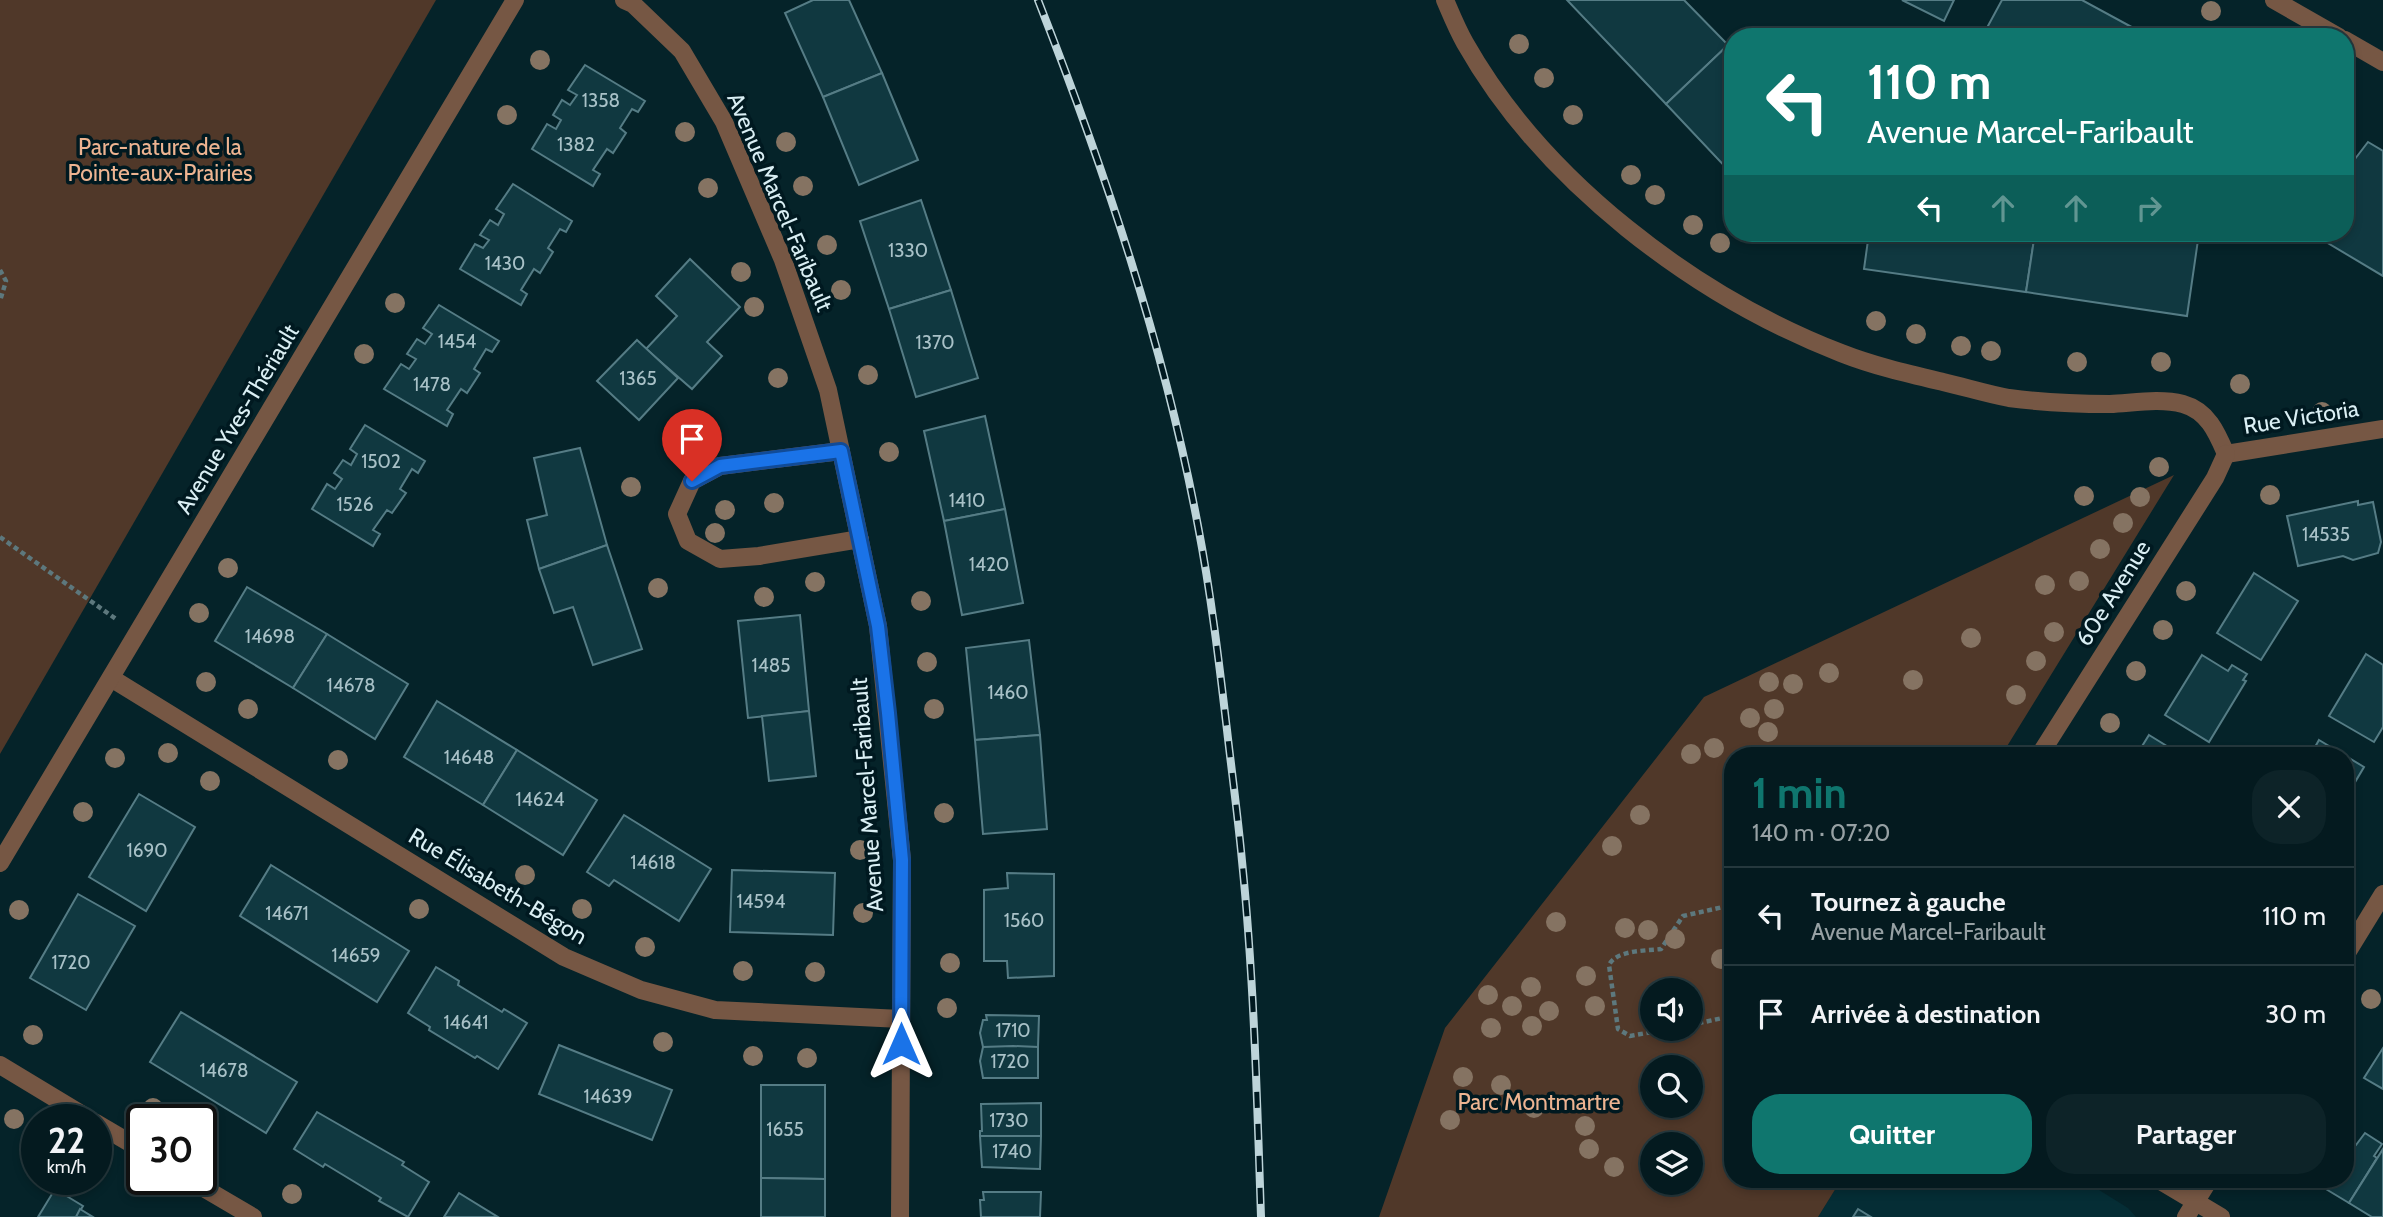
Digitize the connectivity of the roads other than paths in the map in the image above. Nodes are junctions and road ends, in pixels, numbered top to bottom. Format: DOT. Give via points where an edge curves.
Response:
graph roads {
  1 [pos="515,0"];
  2 [pos="624,0"];
  3 [pos="1445,0"];
  4 [pos="2274,0"];
  5 [pos="2323,28"];
  6 [pos="2354,45"];
  7 [pos="2383,62"];
  8 [pos="2383,429"];
  9 [pos="841,451"];
  10 [pos="2226,454"];
  11 [pos="860,539"];
  12 [pos="111,678"];
  13 [pos="2045,747"];
  14 [pos="0,863"];
  15 [pos="2383,894"];
  16 [pos="2354,941"];
  17 [pos="901,1019"];
  18 [pos="0,1065"];
  19 [pos="65,1104"];
  20 [pos="2173,1188"];
  21 [pos="2204,1188"];
  22 [pos="216,1195"];
  23 [pos="2196,1201"];
  24 [pos="253,1217"];
  25 [pos="900,1217"];
  26 [pos="2186,1217"];
  27 [pos="2221,1217"];
  1 -- 12 [label="street, Avenue Yves-Thériault"];
  2 -- 9 [label="street, Avenue Marcel-Faribault" via="682,51 724,122 783,260 828,390"];
  3 -- 10 [label="street" via="1464,43 1495,89 1577,185 1625,228 1735,301 1841,353 2009,398 2185,405 2203,414"];
  4 -- 5 [label="street"];
  6 -- 7 [label="street"];
  8 -- 10 [label="street, Rue Victoria"];
  9 -- 11 [label="street, Avenue Marcel-Faribault"];
  9 -- 11 [label="street" via="720,466 692,481 677,514 688,541 720,559"];
  10 -- 13 [label="street, 60e Avenue"];
  11 -- 17 [label="street, Avenue Marcel-Faribault" via="878,626 902,860"];
  12 -- 14 [label="street, Avenue Yves-Thériault"];
  12 -- 17 [label="street, Rue Élisabeth-Bégon" via="564,957 641,990 715,1010"];
  15 -- 16 [label="street"];
  17 -- 25 [label="street, Avenue Marcel-Faribault"];
  18 -- 19 [label="street"];
  20 -- 23 [label="street"];
  21 -- 23 [label="street"];
  22 -- 24 [label="street"];
  23 -- 26 [label="street"];
  23 -- 27 [label="street"];
}
